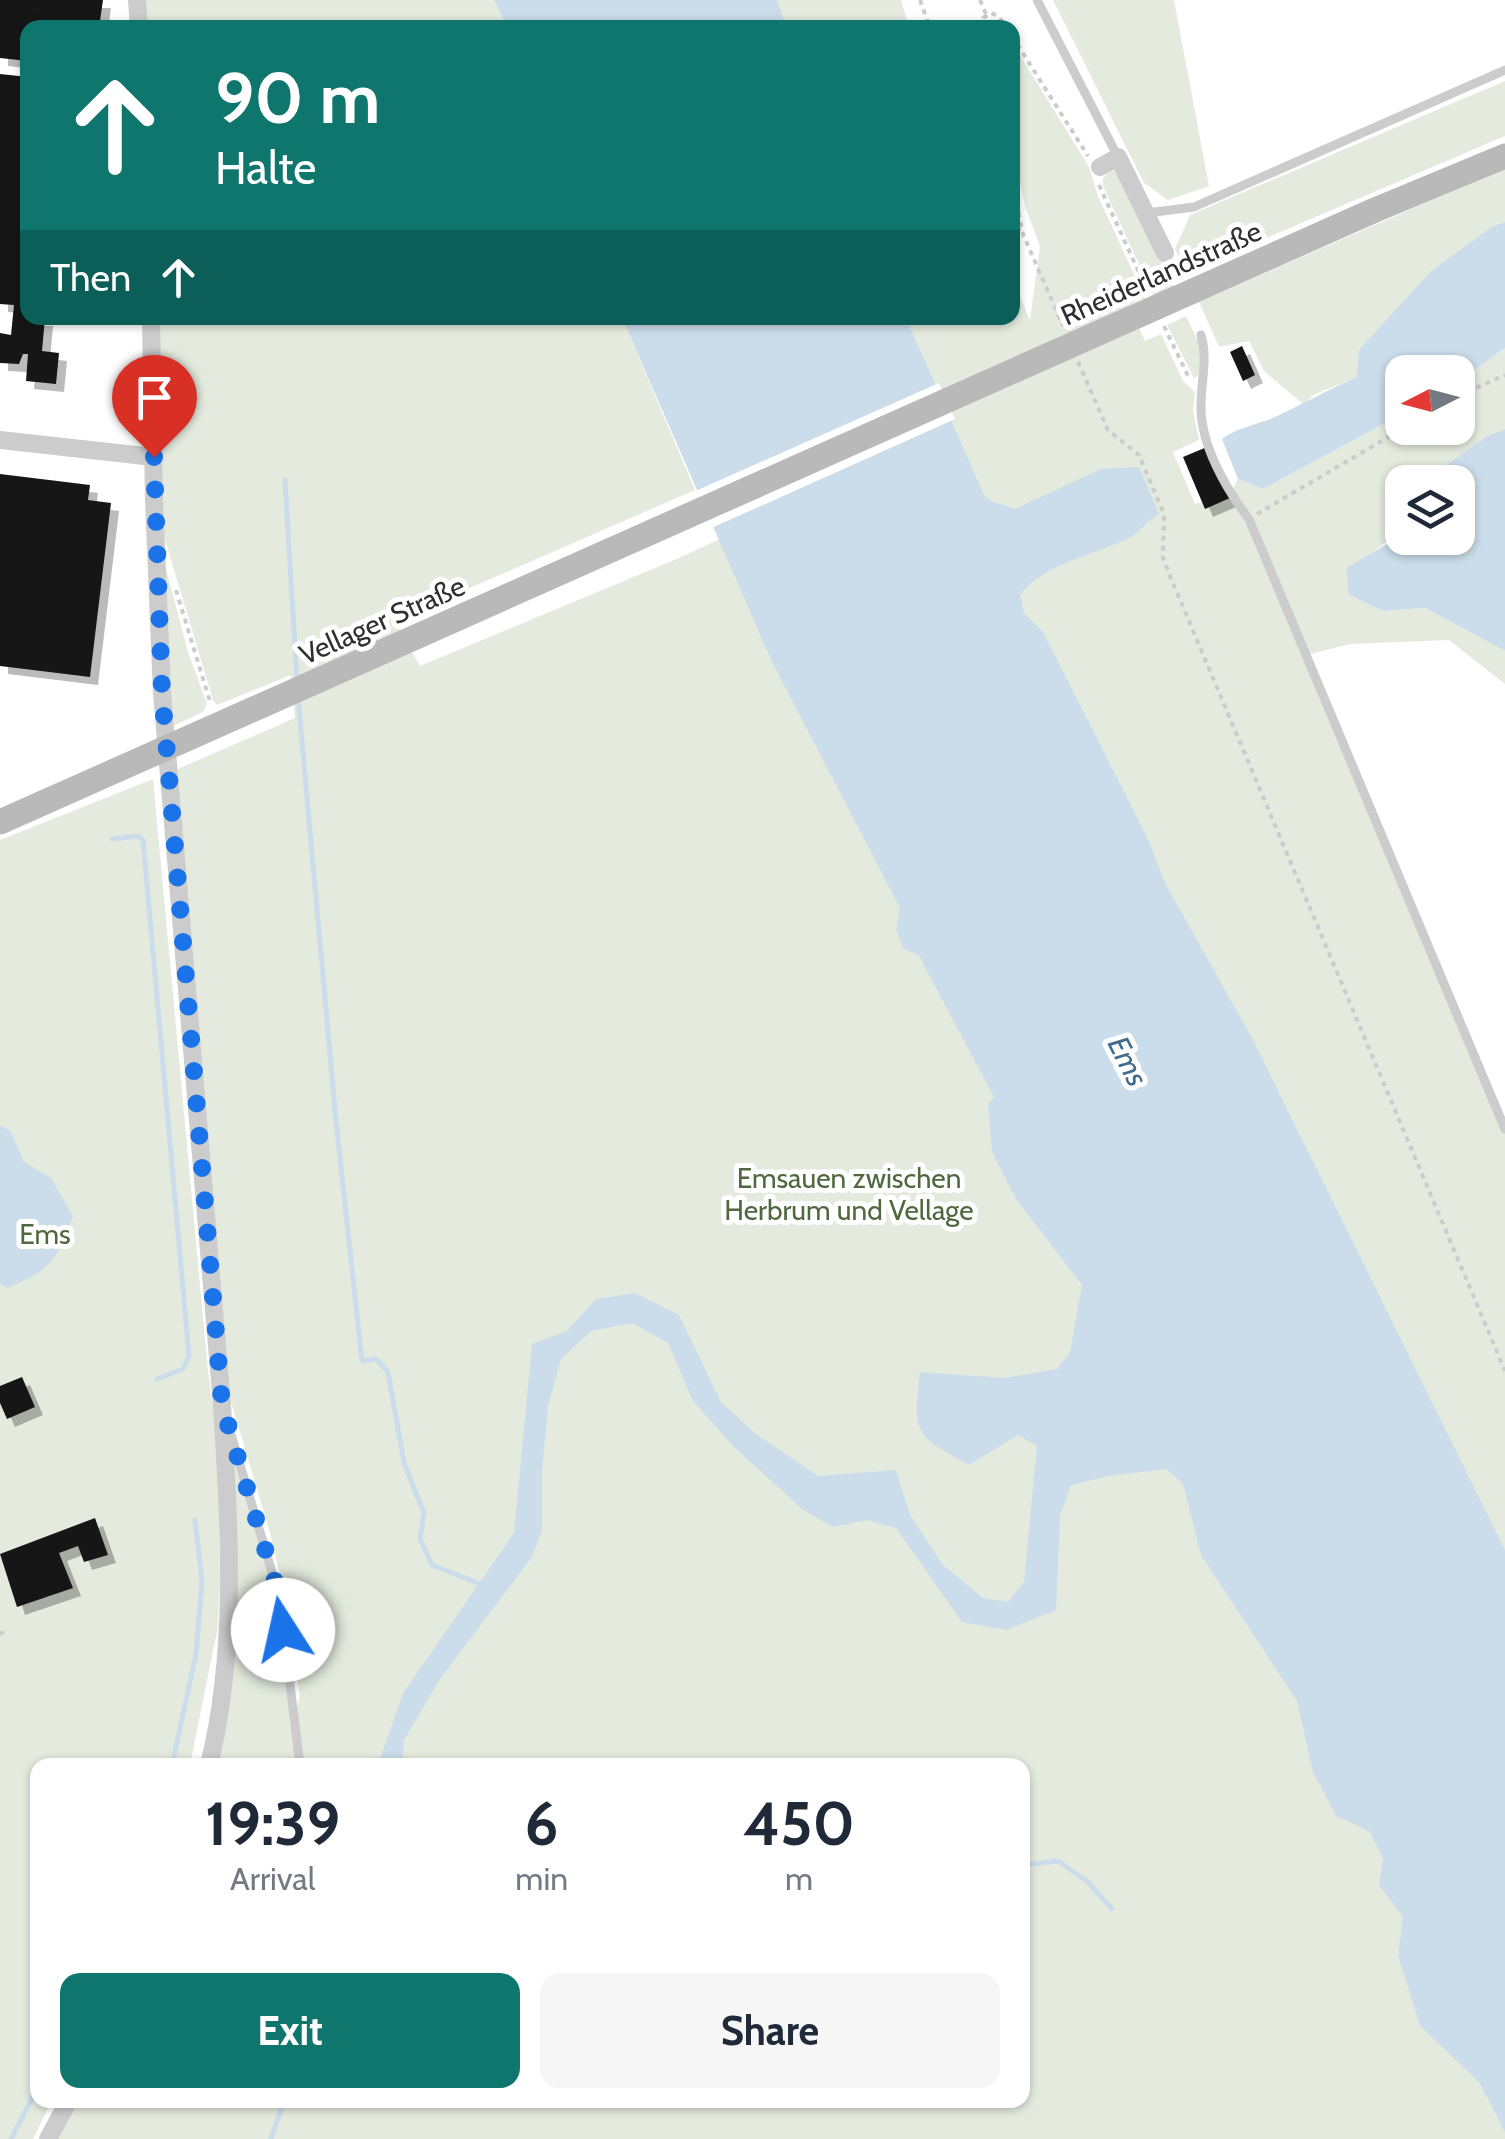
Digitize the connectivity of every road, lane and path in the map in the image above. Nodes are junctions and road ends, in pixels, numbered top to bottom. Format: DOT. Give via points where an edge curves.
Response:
graph roads {
  1 [pos="980,0"];
  2 [pos="1037,0"];
  3 [pos="986,14"];
  4 [pos="984,20"];
  5 [pos="1001,20"];
  6 [pos="1020,49"];
  7 [pos="1505,70"];
  8 [pos="1505,156"];
  9 [pos="1118,157"];
  10 [pos="1100,167"];
  11 [pos="1147,214"];
  12 [pos="1020,220"];
  13 [pos="1020,230"];
  14 [pos="1023,234"];
  15 [pos="1165,253"];
  16 [pos="1152,305"];
  17 [pos="151,325"];
  18 [pos="1201,335"];
  19 [pos="1069,341"];
  20 [pos="1077,359"];
  21 [pos="1505,375"];
  22 [pos="1203,386"];
  23 [pos="1475,388"];
  24 [pos="1385,439"];
  25 [pos="0,440"];
  26 [pos="154,457"];
  27 [pos="788,473"];
  28 [pos="1249,519"];
  29 [pos="175,586"];
  30 [pos="212,711"];
  31 [pos="0,822"];
  32 [pos="1505,1129"];
  33 [pos="1505,1371"];
  34 [pos="222,1404"];
  35 [pos="209,1758"];
  36 [pos="299,1758"];
  37 [pos="65,2108"];
  38 [pos="48,2139"];
  1 -- 3 [label="path"];
  2 -- 9 [label="lane"];
  3 -- 4 [label="path"];
  3 -- 5 [label="path"];
  6 -- 10 [label="path"];
  7 -- 11 [label="lane" via="1194,206"];
  8 -- 16 [label="main road, Rheiderlandstraße"];
  9 -- 10 [label="street"];
  9 -- 11 [label="street"];
  10 -- 16 [label="path" via="1102,196"];
  11 -- 15 [label="street"];
  12 -- 14 [label="path"];
  13 -- 14 [label="path"];
  14 -- 19 [label="path"];
  16 -- 22 [label="path" via="1187,378"];
  16 -- 27 [label="main road, Rheiderlandstraße"];
  17 -- 26 [label="street"];
  18 -- 22 [label="lane"];
  20 -- 33 [label="path" via="1108,430 1139,455 1164,514 1170,576"];
  21 -- 23 [label="path"];
  22 -- 28 [label="lane" via="1204,433 1230,494"];
  24 -- 28 [label="path"];
  25 -- 26 [label="street"];
  26 -- 34 [label="street" via="166,744"];
  27 -- 31 [label="main road, Vellager Straße"];
  28 -- 32 [label="lane"];
  29 -- 30 [label="path"];
  34 -- 35 [label="street" via="228,1518 224,1672"];
  34 -- 36 [label="lane" via="279,1596"];
  37 -- 38 [label="street"];
}
